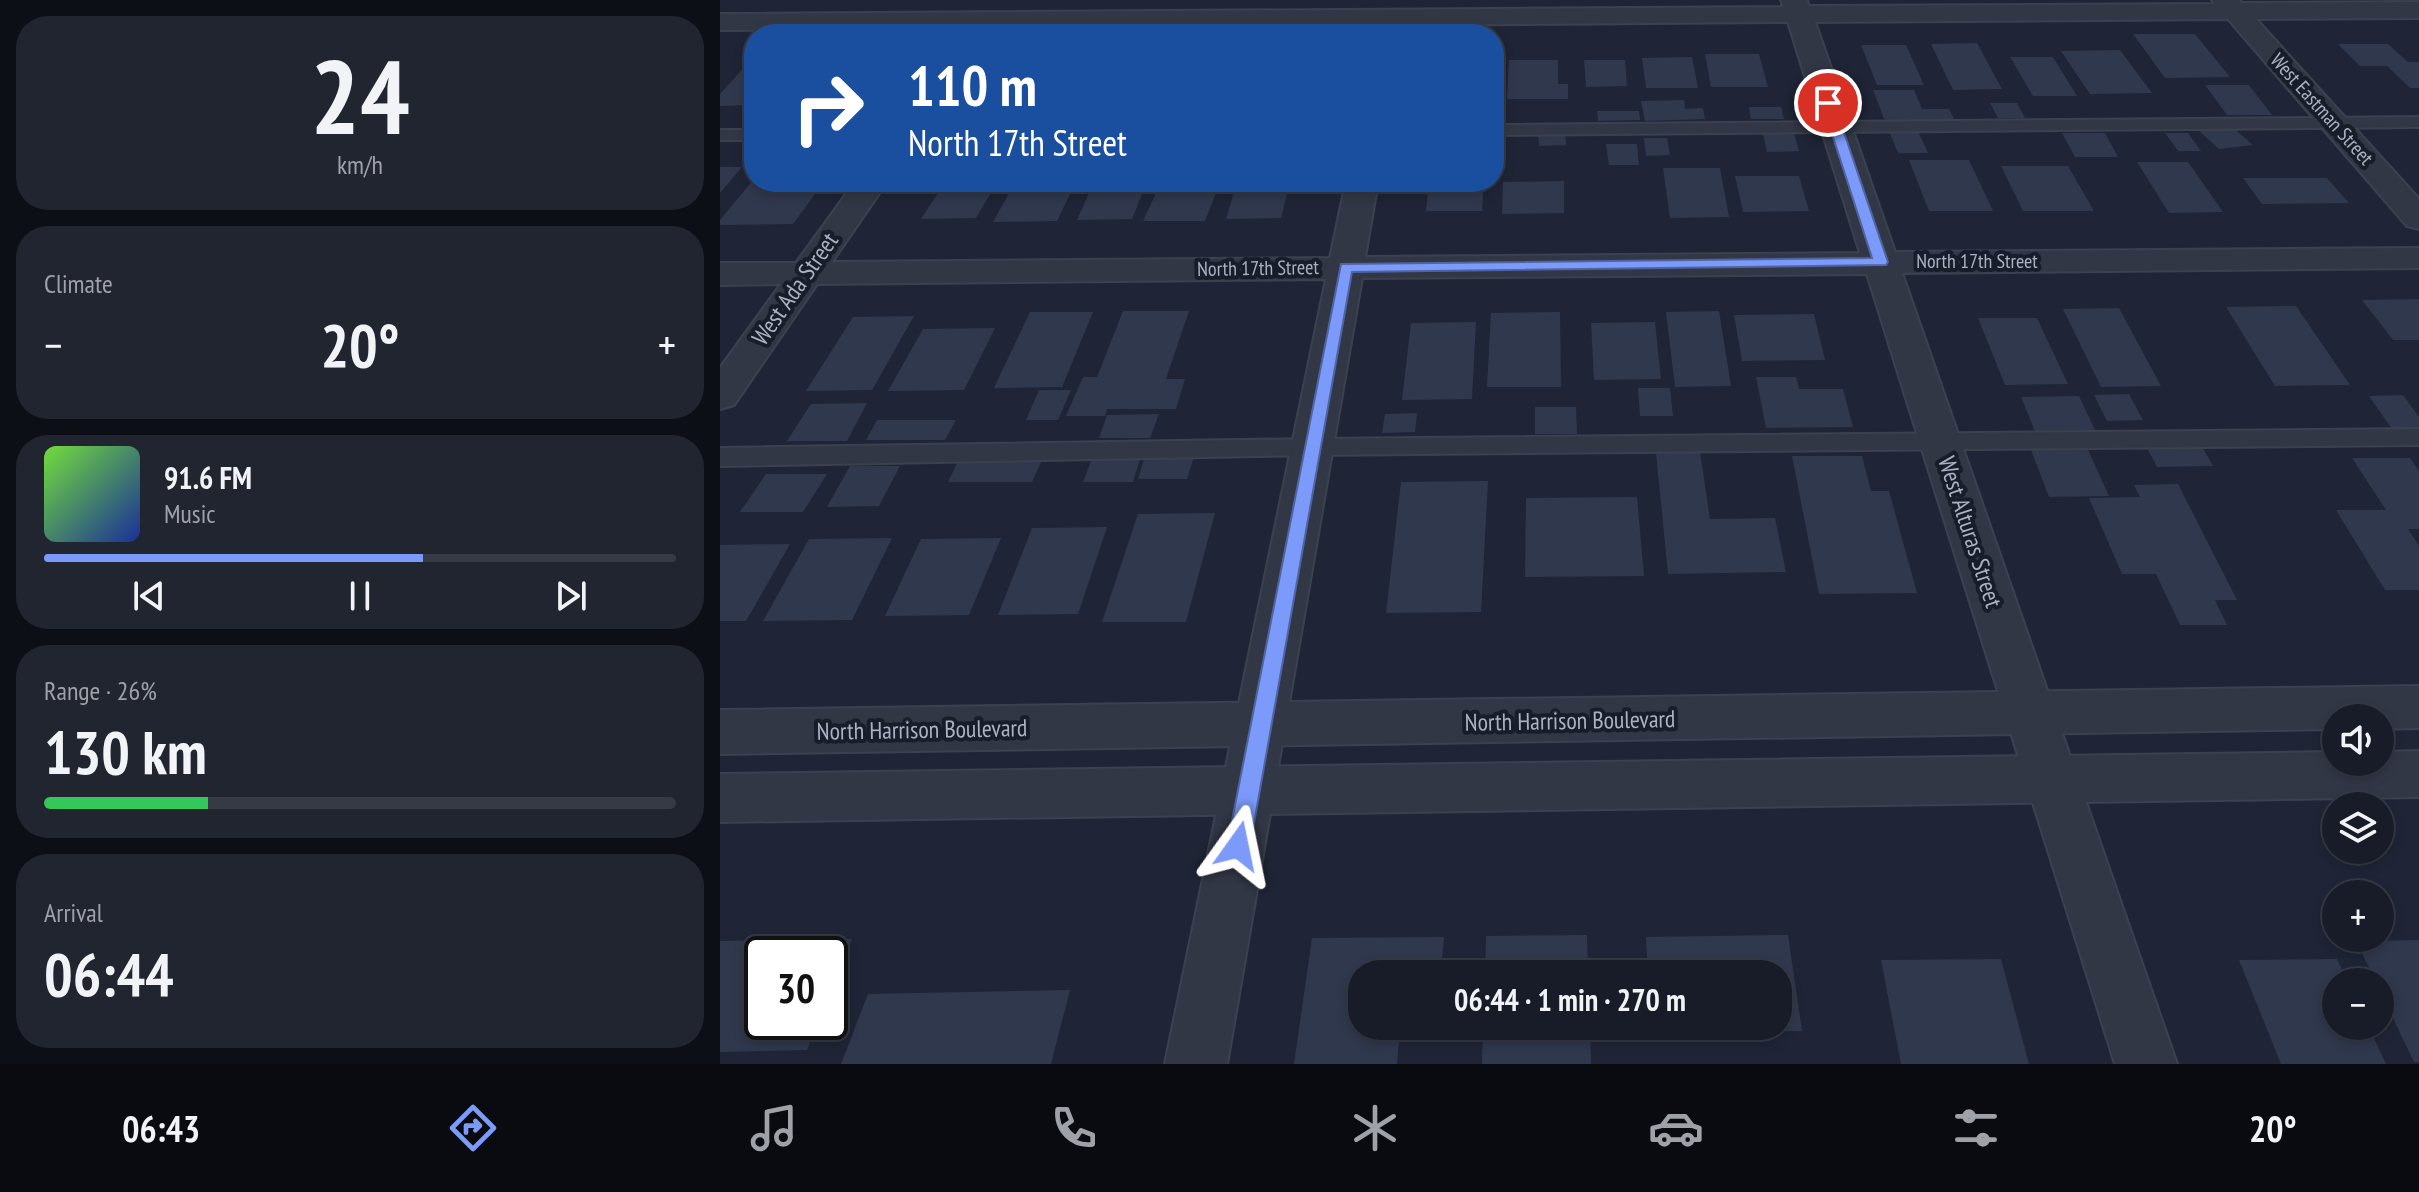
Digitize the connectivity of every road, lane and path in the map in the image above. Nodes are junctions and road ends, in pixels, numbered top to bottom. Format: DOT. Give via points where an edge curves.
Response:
graph roads {
  1 [pos="2230,6"];
  2 [pos="1796,7"];
  3 [pos="2419,10"];
  4 [pos="1393,17"];
  5 [pos="987,18"];
  6 [pos="720,22"];
  7 [pos="2419,122"];
  8 [pos="2334,123"];
  9 [pos="1836,127"];
  10 [pos="1504,130"];
  11 [pos="720,135"];
  12 [pos="744,135"];
  13 [pos="864,192"];
  14 [pos="1360,192"];
  15 [pos="2419,219"];
  16 [pos="2419,258"];
  17 [pos="1881,262"];
  18 [pos="1346,267"];
  19 [pos="807,273"];
  20 [pos="720,274"];
  21 [pos="720,396"];
  22 [pos="2419,437"];
  23 [pos="1941,442"];
  24 [pos="1312,447"];
  25 [pos="720,457"];
  26 [pos="2419,707"];
  27 [pos="2030,713"];
  28 [pos="1262,726"];
  29 [pos="720,732"];
  30 [pos="2419,774"];
  31 [pos="2051,780"];
  32 [pos="1249,792"];
  33 [pos="720,798"];
  34 [pos="1196,1064"];
  35 [pos="2146,1064"];
  1 -- 2 [label="street"];
  1 -- 3 [label="street"];
  1 -- 8 [label="street, West Eastman Street"];
  2 -- 4 [label="street"];
  2 -- 9 [label="street, West Alturas Street"];
  4 -- 5 [label="street"];
  5 -- 6 [label="street"];
  7 -- 8 [label="lane"];
  8 -- 9 [label="lane"];
  8 -- 15 [label="street, West Eastman Street"];
  9 -- 10 [label="lane"];
  9 -- 17 [label="street, West Alturas Street"];
  11 -- 12 [label="lane"];
  13 -- 19 [label="street, West Ada Street"];
  14 -- 18 [label="street"];
  16 -- 17 [label="street, North 17th Street"];
  17 -- 18 [label="street, North 17th Street"];
  17 -- 23 [label="street, West Alturas Street"];
  18 -- 19 [label="street, North 17th Street"];
  18 -- 24 [label="street"];
  19 -- 20 [label="street, North 17th Street"];
  19 -- 21 [label="street, West Ada Street"];
  22 -- 23 [label="lane"];
  23 -- 24 [label="lane"];
  23 -- 27 [label="street, West Alturas Street"];
  24 -- 25 [label="lane"];
  24 -- 28 [label="street"];
  26 -- 27 [label="street, North Harrison Boulevard"];
  27 -- 28 [label="street, North Harrison Boulevard"];
  27 -- 31 [label="street, West Alturas Street"];
  28 -- 29 [label="street, North Harrison Boulevard"];
  28 -- 32 [label="street"];
  30 -- 31 [label="street"];
  31 -- 32 [label="street"];
  31 -- 35 [label="street, West Alturas Street"];
  32 -- 33 [label="street"];
  32 -- 34 [label="street"];
}
